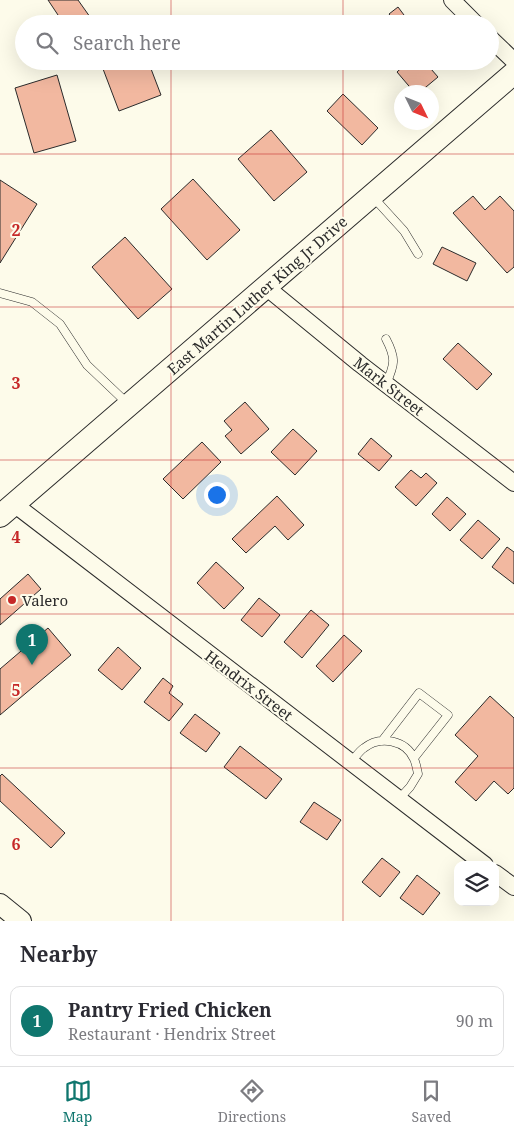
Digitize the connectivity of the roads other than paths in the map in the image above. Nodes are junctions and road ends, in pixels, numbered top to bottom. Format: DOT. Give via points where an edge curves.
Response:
graph roads {
  1 [pos="452,0"];
  2 [pos="467,15"];
  3 [pos="499,47"];
  4 [pos="514,61"];
  5 [pos="514,73"];
  6 [pos="372,196"];
  7 [pos="418,254"];
  8 [pos="266,287"];
  9 [pos="0,293"];
  10 [pos="386,339"];
  11 [pos="386,384"];
  12 [pos="129,405"];
  13 [pos="514,483"];
  14 [pos="7,510"];
  15 [pos="382,741"];
  16 [pos="414,758"];
  17 [pos="351,762"];
  18 [pos="399,799"];
  19 [pos="480,861"];
  20 [pos="499,876"];
  21 [pos="514,887"];
  22 [pos="0,904"];
  23 [pos="21,921"];
  1 -- 2 [label="street"];
  3 -- 4 [label="street"];
  5 -- 6 [label="main road, East Martin Luther King Jr Drive"];
  6 -- 7 [label="lane" via="404,231"];
  6 -- 8 [label="main road, East Martin Luther King Jr Drive"];
  8 -- 11 [label="street, Mark Street"];
  8 -- 12 [label="main road, East Martin Luther King Jr Drive"];
  9 -- 12 [label="lane" via="32,302 60,324 87,365"];
  10 -- 11 [label="lane" via="393,352 394,366"];
  11 -- 13 [label="street, Mark Street"];
  12 -- 14 [label="main road, East Martin Luther King Jr Drive"];
  14 -- 17 [label="street, Hendrix Street"];
  15 -- 16 [label="lane" via="393,741"];
  15 -- 16 [label="lane" via="419,693 448,715"];
  15 -- 17 [label="lane" via="364,747"];
  16 -- 18 [label="lane" via="418,774"];
  17 -- 18 [label="street, Hendrix Street"];
  18 -- 19 [label="street, Hendrix Street"];
  20 -- 21 [label="street"];
  22 -- 23 [label="street"];
}
